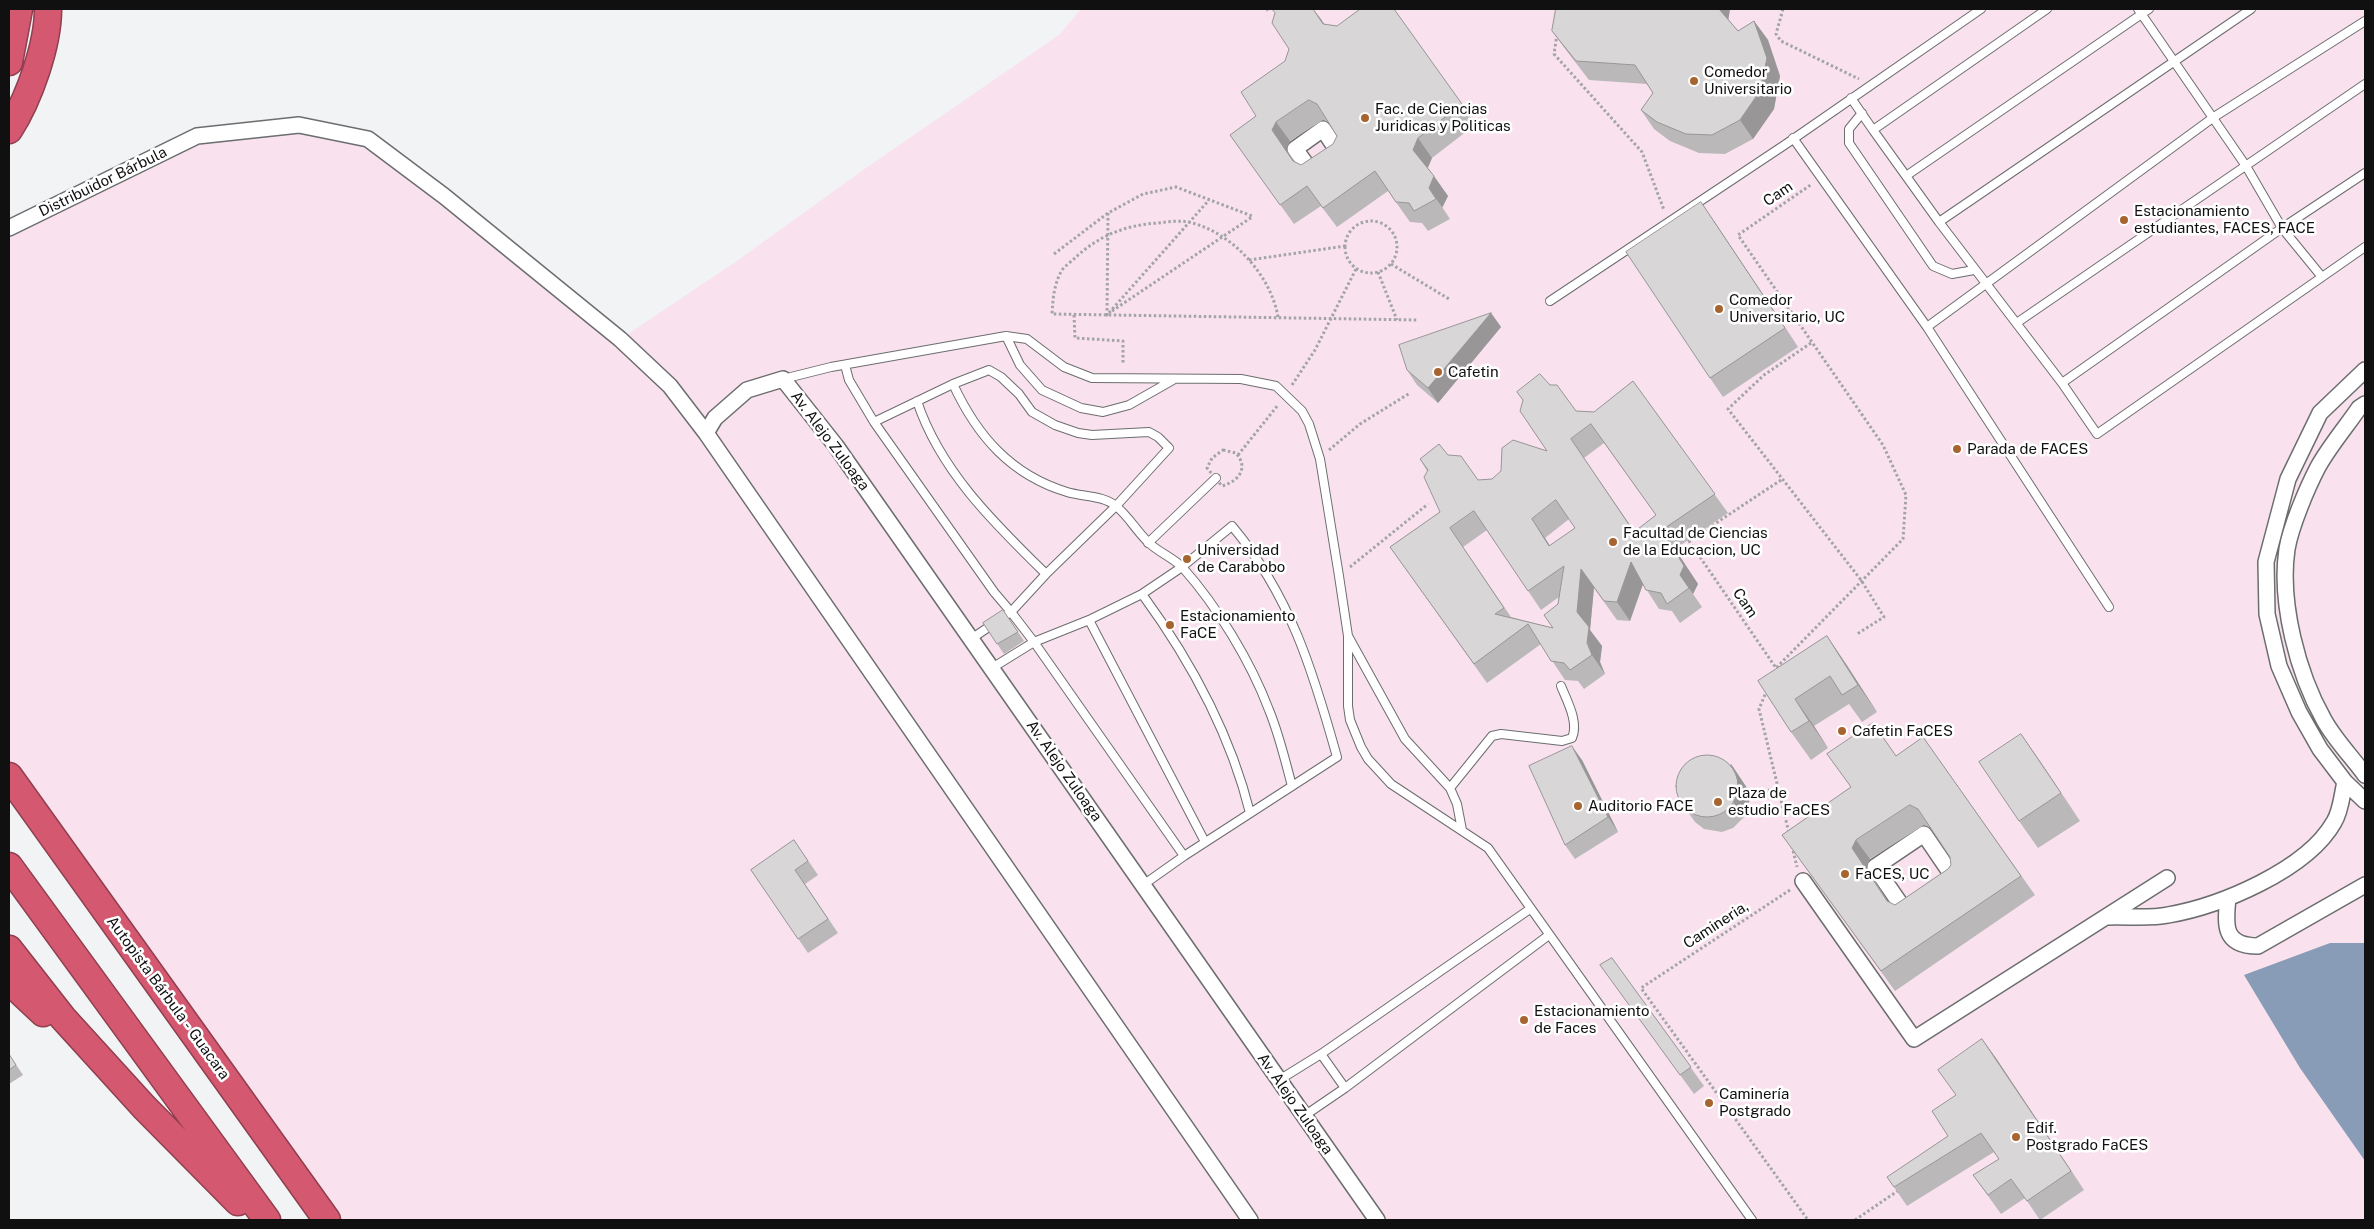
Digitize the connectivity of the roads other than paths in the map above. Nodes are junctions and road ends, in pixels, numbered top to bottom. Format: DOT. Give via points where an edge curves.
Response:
graph roads {
  1 [pos="19,9"];
  2 [pos="48,9"];
  3 [pos="1981,9"];
  4 [pos="2047,9"];
  5 [pos="2149,9"];
  6 [pos="2251,9"];
  7 [pos="2140,11"];
  8 [pos="2365,21"];
  9 [pos="2174,61"];
  10 [pos="9,62"];
  11 [pos="2365,84"];
  12 [pos="1851,98"];
  13 [pos="1862,113"];
  14 [pos="2214,117"];
  15 [pos="9,130"];
  16 [pos="1873,130"];
  17 [pos="1793,138"];
  18 [pos="2246,166"];
  19 [pos="2365,173"];
  20 [pos="1906,176"];
  21 [pos="1939,222"];
  22 [pos="9,228"];
  23 [pos="2282,228"];
  24 [pos="2365,247"];
  25 [pos="1974,270"];
  26 [pos="2322,278"];
  27 [pos="1985,284"];
  28 [pos="1550,302"];
  29 [pos="2018,322"];
  30 [pos="1927,327"];
  31 [pos="1006,336"];
  32 [pos="845,365"];
  33 [pos="2365,370"];
  34 [pos="783,379"];
  35 [pos="1175,379"];
  36 [pos="2062,383"];
  37 [pos="953,384"];
  38 [pos="917,401"];
  39 [pos="2365,404"];
  40 [pos="874,422"];
  41 [pos="706,434"];
  42 [pos="1216,478"];
  43 [pos="1116,506"];
  44 [pos="1148,543"];
  45 [pos="1182,567"];
  46 [pos="1046,574"];
  47 [pos="1142,594"];
  48 [pos="2109,607"];
  49 [pos="1011,612"];
  50 [pos="1089,620"];
  51 [pos="1348,636"];
  52 [pos="971,639"];
  53 [pos="1034,642"];
  54 [pos="992,668"];
  55 [pos="1561,686"];
  56 [pos="2365,775"];
  57 [pos="9,776"];
  58 [pos="2345,782"];
  59 [pos="1292,786"];
  60 [pos="1450,788"];
  61 [pos="2365,801"];
  62 [pos="1250,813"];
  63 [pos="1462,830"];
  64 [pos="1205,842"];
  65 [pos="1184,856"];
  66 [pos="9,866"];
  67 [pos="1875,867"];
  68 [pos="2167,878"];
  69 [pos="1799,884"];
  70 [pos="1143,885"];
  71 [pos="2365,885"];
  72 [pos="2228,898"];
  73 [pos="1530,909"];
  74 [pos="2105,917"];
  75 [pos="1549,935"];
  76 [pos="9,949"];
  77 [pos="9,982"];
  78 [pos="1321,1054"];
  79 [pos="1279,1080"];
  80 [pos="1345,1088"];
  81 [pos="144,1107"];
  82 [pos="1304,1116"];
  83 [pos="255,1220"];
  84 [pos="267,1220"];
  85 [pos="326,1220"];
  86 [pos="1250,1220"];
  87 [pos="1377,1220"];
  88 [pos="1752,1220"];
  1 -- 10 [label="highway"];
  2 -- 15 [label="highway" via="46,41 30,86"];
  3 -- 12 [label="lane"];
  4 -- 16 [label="lane"];
  5 -- 7 [label="lane"];
  6 -- 9 [label="lane"];
  7 -- 9 [label="lane"];
  7 -- 20 [label="lane"];
  8 -- 14 [label="lane"];
  9 -- 14 [label="lane"];
  9 -- 21 [label="lane"];
  11 -- 18 [label="lane"];
  12 -- 13 [label="lane"];
  12 -- 17 [label="lane"];
  13 -- 16 [label="lane"];
  13 -- 25 [label="lane" via="1849,129 1849,143 1933,266 1952,274"];
  14 -- 18 [label="lane"];
  14 -- 27 [label="lane"];
  16 -- 20 [label="lane"];
  17 -- 28 [label="lane"];
  17 -- 30 [label="lane"];
  18 -- 23 [label="lane"];
  18 -- 29 [label="lane"];
  19 -- 23 [label="lane"];
  20 -- 21 [label="lane"];
  21 -- 25 [label="lane"];
  22 -- 41 [label="street, Distribuidor Bárbula" via="197,136 299,124 368,139 444,196 620,339 670,386"];
  23 -- 26 [label="lane"];
  23 -- 36 [label="lane"];
  24 -- 26 [label="lane"];
  25 -- 27 [label="lane"];
  26 -- 36 [label="lane" via="2097,434"];
  27 -- 29 [label="lane"];
  27 -- 30 [label="lane"];
  29 -- 36 [label="lane"];
  30 -- 48 [label="lane"];
  31 -- 32 [label="lane"];
  31 -- 35 [label="lane" via="1027,339 1051,359 1092,378"];
  31 -- 35 [label="lane" via="1020,365 1042,390 1081,408 1103,412 1129,405"];
  32 -- 34 [label="lane"];
  32 -- 40 [label="lane" via="849,380"];
  33 -- 58 [label="street" via="2320,413 2288,479 2266,562 2267,614 2279,666 2320,749"];
  34 -- 41 [label="street, Av. Alejo Zuloaga" via="747,390 715,418"];
  34 -- 52 [label="street, Av. Alejo Zuloaga" via="836,446"];
  35 -- 51 [label="lane" via="1241,379 1276,386 1302,410 1320,459"];
  37 -- 38 [label="lane"];
  37 -- 43 [label="lane" via="982,436 1012,465 1050,487 1103,499"];
  37 -- 43 [label="lane" via="989,370 1019,394 1032,412 1064,429 1092,435 1149,432 1158,436 1169,448"];
  38 -- 40 [label="lane"];
  38 -- 46 [label="lane" via="934,439 968,493 990,520"];
  39 -- 56 [label="street" via="2319,466 2304,499 2287,548 2286,592 2304,680 2325,722"];
  40 -- 49 [label="lane"];
  41 -- 86 [label="street"];
  42 -- 44 [label="lane"];
  43 -- 44 [label="lane"];
  43 -- 46 [label="lane"];
  44 -- 45 [label="lane"];
  45 -- 47 [label="lane"];
  45 -- 59 [label="lane" via="1218,616 1259,685"];
  45 -- 59 [label="lane" via="1232,526 1278,592 1308,664 1337,757"];
  46 -- 49 [label="lane"];
  47 -- 50 [label="lane"];
  47 -- 62 [label="lane" via="1204,691 1240,774"];
  49 -- 52 [label="lane"];
  49 -- 53 [label="lane"];
  50 -- 53 [label="lane"];
  50 -- 64 [label="lane"];
  51 -- 60 [label="lane" via="1405,739"];
  51 -- 63 [label="lane" via="1348,706 1360,747 1391,784"];
  52 -- 54 [label="street, Av. Alejo Zuloaga"];
  53 -- 54 [label="lane"];
  53 -- 65 [label="lane"];
  54 -- 70 [label="street, Av. Alejo Zuloaga"];
  55 -- 60 [label="lane" via="1572,712 1572,738 1562,741 1501,734 1492,736"];
  57 -- 85 [label="highway, Autopista Bárbula - Guacara"];
  58 -- 61 [label="street"];
  58 -- 72 [label="street" via="2335,821 2316,847 2286,868"];
  59 -- 62 [label="lane"];
  60 -- 63 [label="lane"];
  62 -- 64 [label="lane"];
  63 -- 73 [label="lane" via="1488,848"];
  64 -- 65 [label="lane"];
  65 -- 70 [label="lane"];
  66 -- 84 [label="highway"];
  67 -- 67 [label="street" via="1908,915 1956,881 1924,834"];
  68 -- 74 [label="street"];
  69 -- 74 [label="street" via="1914,1039"];
  70 -- 79 [label="street, Av. Alejo Zuloaga"];
  71 -- 72 [label="street" via="2258,946 2244,946 2231,937 2226,925"];
  72 -- 74 [label="street" via="2167,916"];
  73 -- 75 [label="lane"];
  73 -- 78 [label="lane"];
  75 -- 80 [label="lane"];
  75 -- 88 [label="lane"];
  76 -- 81 [label="highway" via="63,1018"];
  77 -- 81 [label="highway"];
  78 -- 79 [label="lane"];
  78 -- 80 [label="lane"];
  79 -- 82 [label="street, Av. Alejo Zuloaga"];
  80 -- 82 [label="lane"];
  81 -- 83 [label="highway"];
  82 -- 87 [label="street, Av. Alejo Zuloaga"];
}
